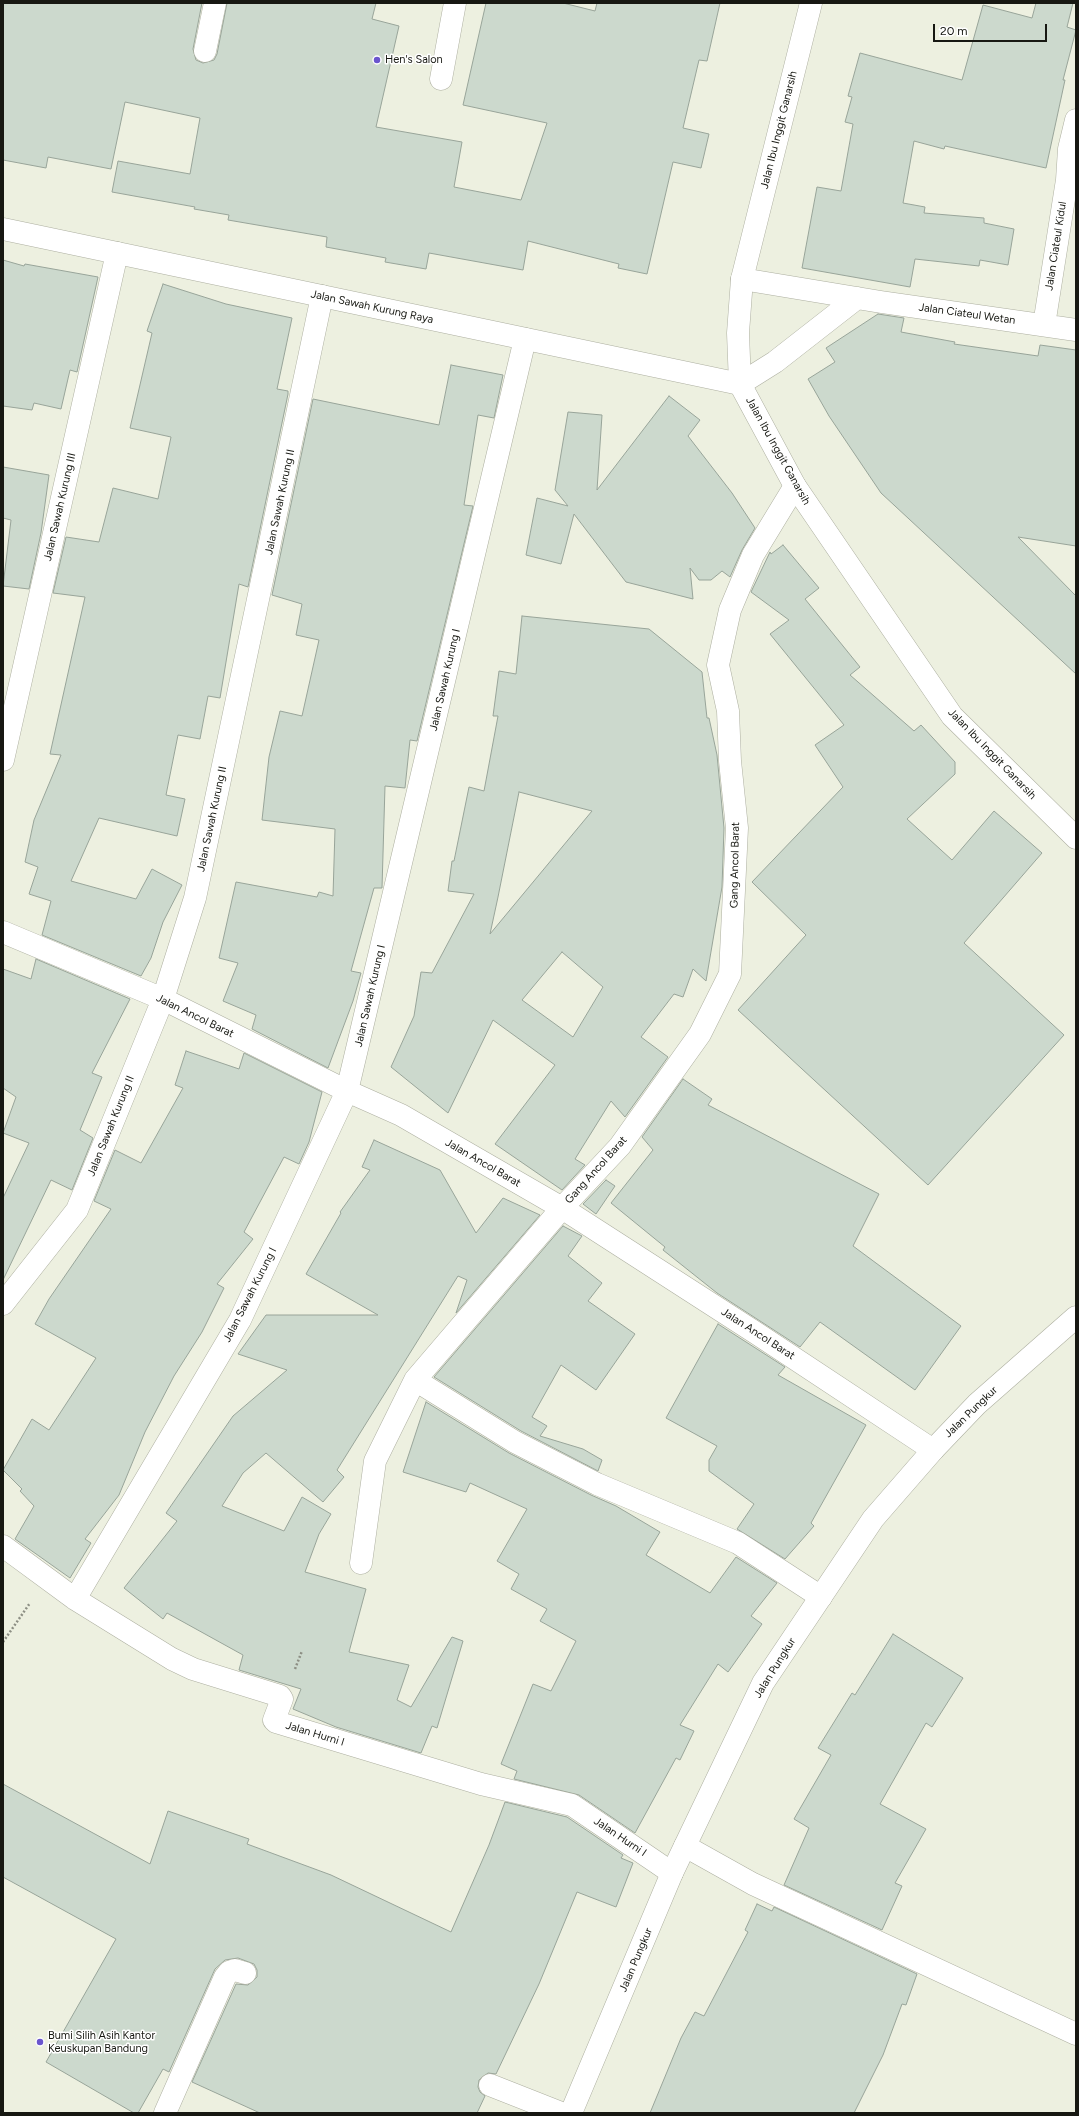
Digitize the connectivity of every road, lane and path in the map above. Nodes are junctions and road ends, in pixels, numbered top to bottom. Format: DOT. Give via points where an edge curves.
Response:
graph roads {
  1 [pos="216,3"];
  2 [pos="455,3"];
  3 [pos="810,3"];
  4 [pos="205,51"];
  5 [pos="441,79"];
  6 [pos="1076,120"];
  7 [pos="1072,181"];
  8 [pos="3,229"];
  9 [pos="117,253"];
  10 [pos="742,279"];
  11 [pos="322,296"];
  12 [pos="857,298"];
  13 [pos="1044,325"];
  14 [pos="1076,330"];
  15 [pos="525,339"];
  16 [pos="740,384"];
  17 [pos="795,486"];
  18 [pos="3,760"];
  19 [pos="1076,838"];
  20 [pos="3,932"];
  21 [pos="163,999"];
  22 [pos="347,1091"];
  23 [pos="562,1208"];
  24 [pos="3,1304"];
  25 [pos="1076,1317"];
  26 [pos="415,1380"];
  27 [pos="933,1450"];
  28 [pos="3,1546"];
  29 [pos="361,1563"];
  30 [pos="47,1578"];
  31 [pos="821,1597"];
  32 [pos="75,1599"];
  33 [pos="3,1642"];
  34 [pos="685,1846"];
  35 [pos="672,1873"];
  36 [pos="245,1973"];
  37 [pos="1076,2034"];
  38 [pos="490,2085"];
  39 [pos="165,2113"];
  40 [pos="561,2113"];
  41 [pos="572,2113"];
  1 -- 4 [label="street"];
  2 -- 5 [label="street"];
  3 -- 10 [label="street, Jalan Ibu Inggit Ganarsih"];
  6 -- 7 [label="street, Jalan Ciateul Kidul" via="1069,150"];
  7 -- 13 [label="street, Jalan Ciateul Kidul"];
  8 -- 9 [label="street, Jalan Sawah Kurung Raya"];
  9 -- 11 [label="street, Jalan Sawah Kurung Raya"];
  9 -- 18 [label="street, Jalan Sawah Kurung III"];
  10 -- 12 [label="street, Jalan Ciateul Wetan"];
  10 -- 16 [label="street, Jalan Ibu Inggit Ganarsih" via="738,333"];
  11 -- 15 [label="street, Jalan Sawah Kurung Raya"];
  11 -- 21 [label="street, Jalan Sawah Kurung II" via="195,898"];
  12 -- 13 [label="street, Jalan Ciateul Wetan"];
  12 -- 16 [label="street" via="775,362"];
  13 -- 14 [label="street, Jalan Ciateul Wetan"];
  15 -- 16 [label="street, Jalan Sawah Kurung Raya"];
  15 -- 22 [label="street, Jalan Sawah Kurung I"];
  16 -- 17 [label="street, Jalan Ibu Inggit Ganarsih"];
  17 -- 19 [label="street, Jalan Ibu Inggit Ganarsih" via="952,716"];
  17 -- 23 [label="street, Gang Ancol Barat" via="753,555 732,603 718,665 728,711 737,828 730,974 700,1034 620,1146"];
  20 -- 21 [label="street, Jalan Ancol Barat"];
  21 -- 22 [label="street, Jalan Ancol Barat"];
  21 -- 24 [label="street, Jalan Sawah Kurung II" via="77,1210"];
  22 -- 23 [label="street, Jalan Ancol Barat" via="401,1115"];
  22 -- 32 [label="street, Jalan Sawah Kurung I" via="240,1320"];
  23 -- 26 [label="street, Gang Ancol Barat"];
  23 -- 27 [label="street, Jalan Ancol Barat" via="756,1332"];
  25 -- 27 [label="street, Jalan Pungkur" via="977,1404"];
  26 -- 29 [label="street, Gang Ancol Barat" via="375,1461"];
  26 -- 31 [label="street" via="515,1442 597,1484 738,1543"];
  27 -- 31 [label="street, Jalan Pungkur" via="873,1518"];
  28 -- 30 [label="street, Jalan Hurni I"];
  30 -- 32 [label="street, Jalan Hurni I"];
  30 -- 33 [label="path"];
  31 -- 34 [label="street, Jalan Pungkur" via="763,1683"];
  32 -- 35 [label="street, Jalan Hurni I" via="172,1659 193,1669 280,1696 282,1699 274,1720 276,1722 481,1784 572,1805"];
  34 -- 35 [label="street, Jalan Pungkur"];
  34 -- 37 [label="street" via="753,1884"];
  35 -- 41 [label="street, Jalan Pungkur"];
  36 -- 39 [label="street" via="229,1972 225,1977"];
  38 -- 40 [label="street"];
}
